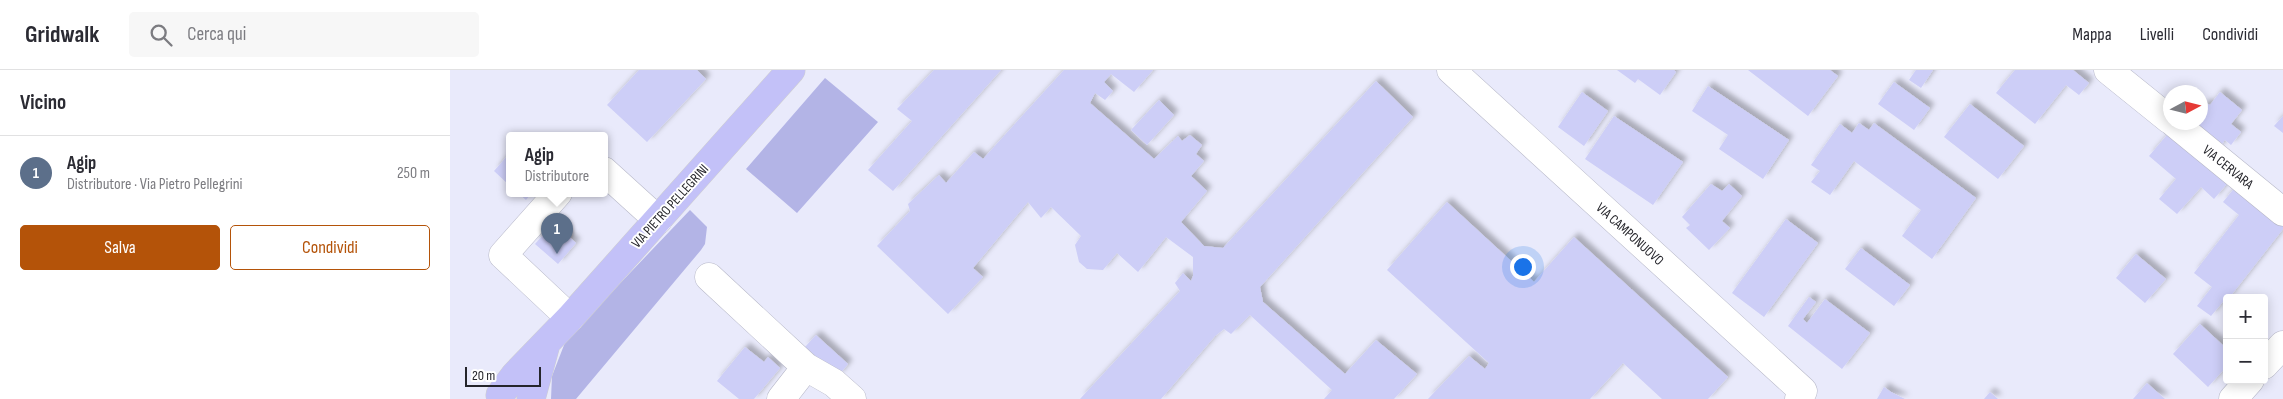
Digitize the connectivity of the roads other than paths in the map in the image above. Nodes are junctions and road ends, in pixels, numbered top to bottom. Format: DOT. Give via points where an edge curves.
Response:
graph roads {
  1 [pos="791,70"];
  2 [pos="1451,70"];
  3 [pos="2108,70"];
  4 [pos="2163,114"];
  5 [pos="2183,130"];
  6 [pos="608,174"];
  7 [pos="554,197"];
  8 [pos="2283,212"];
  9 [pos="658,220"];
  10 [pos="709,276"];
  11 [pos="570,318"];
  12 [pos="547,340"];
  13 [pos="2283,345"];
  14 [pos="2268,361"];
  15 [pos="806,367"];
  16 [pos="2246,384"];
  17 [pos="496,397"];
  18 [pos="526,399"];
  19 [pos="531,399"];
  20 [pos="781,399"];
  21 [pos="852,399"];
  22 [pos="1799,399"];
  23 [pos="2232,399"];
  1 -- 9 [label="main road, VIA PIETRO PELLEGRINI"];
  2 -- 22 [label="street, VIA CAMPONUOVO" via="1803,391"];
  3 -- 4 [label="street, VIA CERVARA"];
  5 -- 8 [label="street, VIA CERVARA"];
  6 -- 9 [label="street"];
  7 -- 11 [label="street" via="503,255"];
  9 -- 11 [label="main road, VIA PIETRO PELLEGRINI"];
  10 -- 15 [label="street"];
  11 -- 12 [label="main road, VIA PIETRO PELLEGRINI"];
  12 -- 17 [label="main road, VIA PIETRO PELLEGRINI"];
  12 -- 19 [label="main road"];
  13 -- 14 [label="street"];
  15 -- 20 [label="street"];
  15 -- 21 [label="street" via="834,383"];
  16 -- 23 [label="street"];
  17 -- 18 [label="main road" via="510,393"];
}
